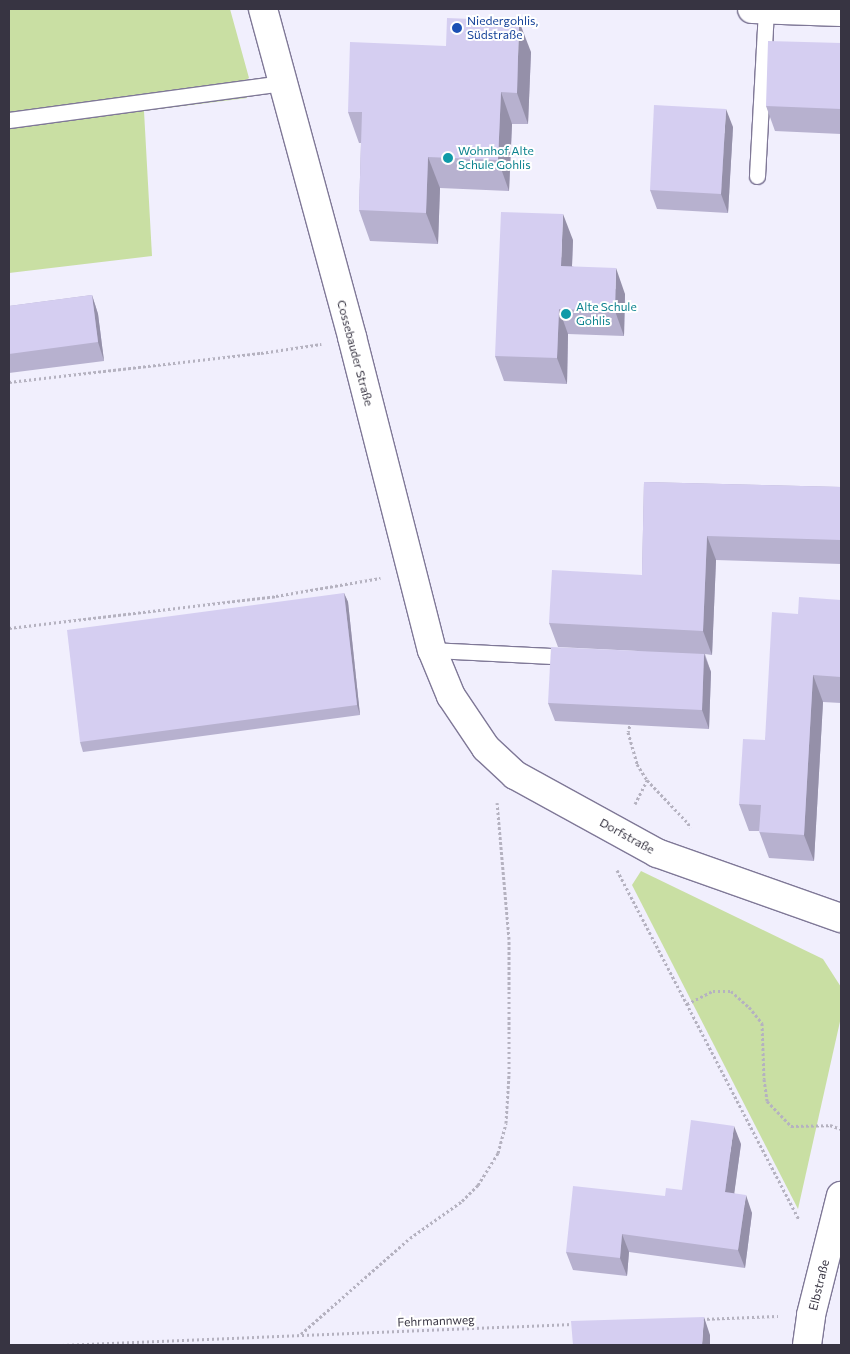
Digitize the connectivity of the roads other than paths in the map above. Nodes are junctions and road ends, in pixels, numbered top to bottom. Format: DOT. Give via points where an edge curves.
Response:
graph roads {
  1 [pos="263,9"];
  2 [pos="752,9"];
  3 [pos="766,9"];
  4 [pos="841,12"];
  5 [pos="283,83"];
  6 [pos="9,120"];
  7 [pos="757,176"];
  8 [pos="432,650"];
  9 [pos="586,657"];
  10 [pos="451,696"];
  11 [pos="841,918"];
  12 [pos="841,1196"];
  13 [pos="807,1345"];
  1 -- 5 [label="street, Cossebauder Straße"];
  2 -- 3 [label="street"];
  3 -- 4 [label="street"];
  3 -- 7 [label="lane"];
  5 -- 6 [label="lane"];
  5 -- 8 [label="street, Cossebauder Straße"];
  8 -- 9 [label="lane"];
  8 -- 10 [label="street, Cossebauder Straße"];
  10 -- 11 [label="street, Dorfstraße" via="486,748 515,775 657,853"];
  12 -- 13 [label="street, Elbstraße" via="811,1315"];
}
